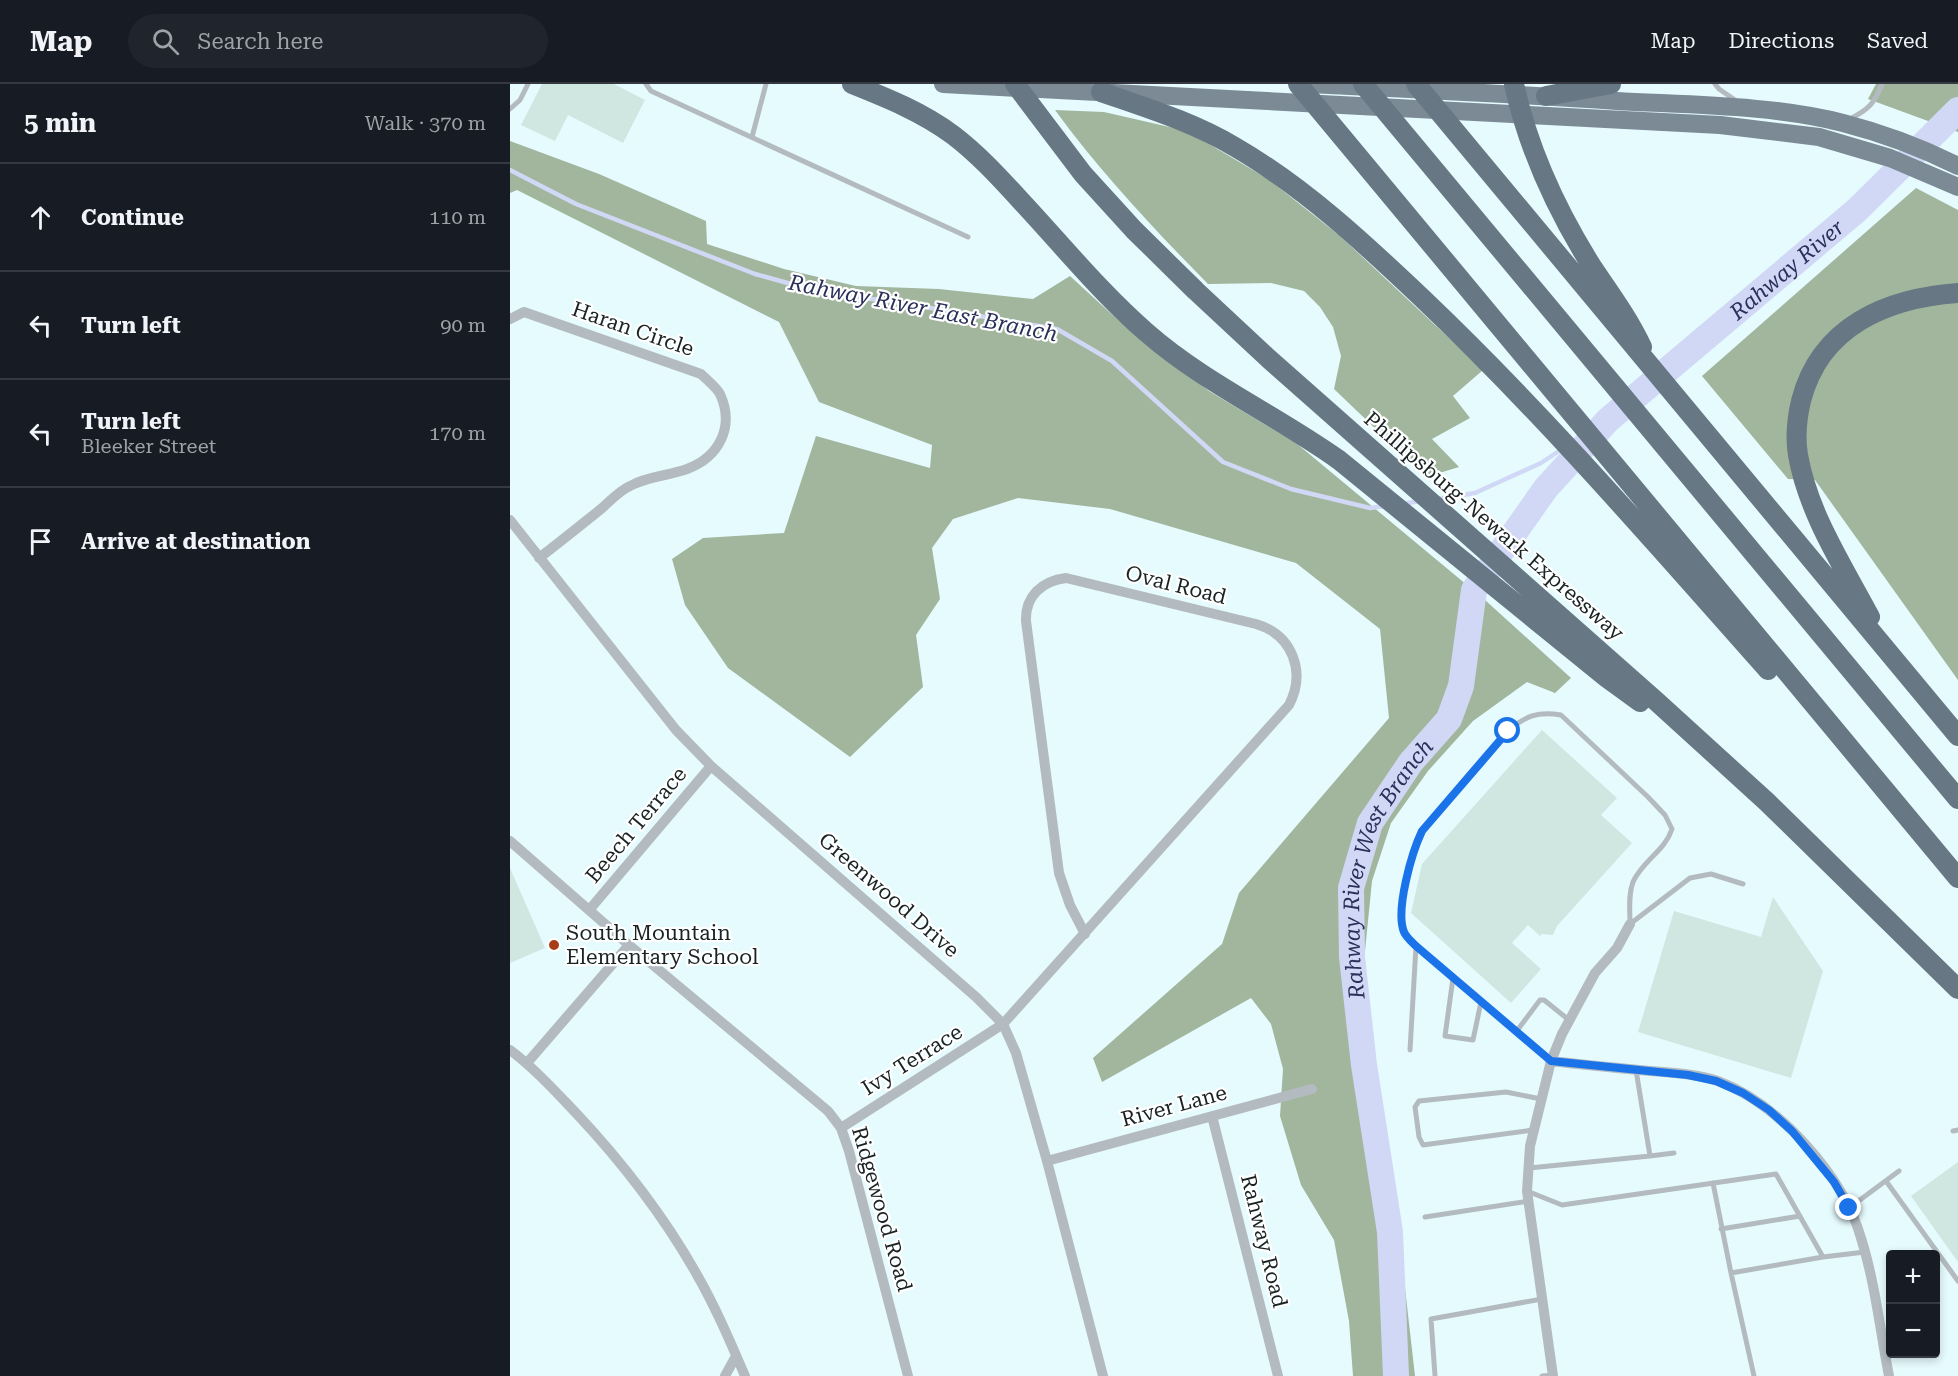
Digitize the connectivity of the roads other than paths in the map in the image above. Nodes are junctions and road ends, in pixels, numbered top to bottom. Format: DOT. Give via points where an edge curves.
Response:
graph roads {
  1 [pos="528,84"];
  2 [pos="646,84"];
  3 [pos="766,84"];
  4 [pos="852,84"];
  5 [pos="943,84"];
  6 [pos="1015,84"];
  7 [pos="1298,84"];
  8 [pos="1308,84"];
  9 [pos="1363,84"];
  10 [pos="1416,84"];
  11 [pos="1514,84"];
  12 [pos="1611,84"];
  13 [pos="1715,84"];
  14 [pos="1882,84"];
  15 [pos="1101,92"];
  16 [pos="1546,96"];
  17 [pos="510,110"];
  18 [pos="1749,110"];
  19 [pos="1843,123"];
  20 [pos="752,137"];
  21 [pos="1957,165"];
  22 [pos="1958,187"];
  23 [pos="968,237"];
  24 [pos="1958,293"];
  25 [pos="510,319"];
  26 [pos="1633,340"];
  27 [pos="510,520"];
  28 [pos="539,558"];
  29 [pos="1888,651"];
  30 [pos="1958,736"];
  31 [pos="1861,761"];
  32 [pos="711,766"];
  33 [pos="1730,768"];
  34 [pos="1958,799"];
  35 [pos="510,841"];
  36 [pos="1958,878"];
  37 [pos="1743,884"];
  38 [pos="590,909"];
  39 [pos="1630,924"];
  40 [pos="1085,934"];
  41 [pos="629,945"];
  42 [pos="1416,946"];
  43 [pos="1453,978"];
  44 [pos="1958,989"];
  45 [pos="1481,1002"];
  46 [pos="1569,1020"];
  47 [pos="1003,1024"];
  48 [pos="1516,1032"];
  49 [pos="510,1050"];
  50 [pos="1410,1050"];
  51 [pos="1551,1061"];
  52 [pos="527,1063"];
  53 [pos="1636,1070"];
  54 [pos="1312,1089"];
  55 [pos="1541,1099"];
  56 [pos="1212,1116"];
  57 [pos="841,1128"];
  58 [pos="1533,1130"];
  59 [pos="1674,1153"];
  60 [pos="1650,1156"];
  61 [pos="1047,1161"];
  62 [pos="1529,1168"];
  63 [pos="1899,1171"];
  64 [pos="1886,1181"];
  65 [pos="1713,1183"];
  66 [pos="1528,1196"];
  67 [pos="1849,1208"];
  68 [pos="1800,1216"];
  69 [pos="1425,1217"];
  70 [pos="1721,1229"];
  71 [pos="1865,1252"];
  72 [pos="1823,1257"];
  73 [pos="1731,1273"];
  74 [pos="1958,1281"];
  75 [pos="1542,1299"];
  76 [pos="736,1356"];
  77 [pos="725,1376"];
  78 [pos="745,1376"];
  79 [pos="908,1376"];
  80 [pos="1103,1376"];
  81 [pos="1278,1376"];
  82 [pos="1435,1376"];
  83 [pos="1549,1376"];
  84 [pos="1754,1376"];
  85 [pos="1888,1376"];
  1 -- 17 [label="lane"];
  2 -- 20 [label="lane" via="651,91"];
  3 -- 20 [label="lane"];
  4 -- 33 [label="highway" via="918,113 959,140 1147,333 1188,364 1319,445 1607,678"];
  5 -- 15 [label="main road"];
  6 -- 33 [label="highway, Phillipsburg-Newark Expressway" via="1063,149 1167,264"];
  7 -- 31 [label="highway"];
  8 -- 16 [label="main road"];
  9 -- 34 [label="highway"];
  10 -- 26 [label="highway"];
  11 -- 26 [label="highway" via="1532,147 1557,202 1590,264 1630,323"];
  12 -- 16 [label="highway"];
  13 -- 18 [label="lane"];
  14 -- 19 [label="lane" via="1876,100"];
  15 -- 22 [label="main road" via="1732,126 1819,137"];
  15 -- 31 [label="highway" via="1199,128 1236,147 1326,212 1395,273 1542,417 1771,673"];
  16 -- 18 [label="main road"];
  18 -- 19 [label="main road"];
  19 -- 21 [label="main road"];
  20 -- 23 [label="lane"];
  24 -- 29 [label="highway" via="1893,304 1842,334 1820,358 1811,375 1797,419 1798,454 1811,499"];
  25 -- 28 [label="street, Haran Circle" via="524,312 701,374 720,393 724,410 721,442 711,455 686,469 650,477 628,487"];
  26 -- 29 [label="highway" via="1652,370"];
  27 -- 28 [label="street, Greenwood Drive"];
  28 -- 32 [label="street, Greenwood Drive" via="676,730"];
  29 -- 30 [label="highway"];
  31 -- 36 [label="highway"];
  32 -- 38 [label="street, Beech Terrace"];
  32 -- 47 [label="street, Greenwood Drive"];
  33 -- 44 [label="highway, Phillipsburg-Newark Expressway"];
  35 -- 38 [label="street, Ridgewood Road"];
  37 -- 39 [label="lane" via="1712,874 1690,878"];
  38 -- 41 [label="street, Ridgewood Road"];
  39 -- 42 [label="lane" via="1634,880 1669,840 1672,829 1648,797 1561,715 1544,712 1523,719 1508,731 1422,831 1413,850 1401,912 1404,933"];
  39 -- 46 [label="street" via="1617,948 1595,973"];
  40 -- 40 [label="street, Oval Road" via="1059,873 1026,621 1034,593 1053,579 1066,578 1263,627 1282,638 1292,652 1297,673 1289,705"];
  40 -- 47 [label="street, Oval Road"];
  41 -- 52 [label="street"];
  41 -- 57 [label="street, Ridgewood Road" via="828,1111"];
  42 -- 43 [label="lane"];
  42 -- 50 [label="lane"];
  43 -- 45 [label="lane"];
  43 -- 45 [label="lane" via="1445,1036 1473,1040"];
  45 -- 48 [label="lane"];
  46 -- 48 [label="lane" via="1540,1000"];
  46 -- 51 [label="street"];
  47 -- 57 [label="street, Ivy Terrace"];
  47 -- 61 [label="street, Greenwood Drive" via="1016,1053"];
  48 -- 51 [label="lane"];
  49 -- 52 [label="street"];
  51 -- 53 [label="street"];
  51 -- 55 [label="street"];
  52 -- 76 [label="street" via="604,1143 639,1187 696,1272"];
  53 -- 60 [label="lane"];
  53 -- 67 [label="street" via="1716,1081 1743,1093 1792,1131 1834,1182"];
  54 -- 56 [label="street, River Lane"];
  55 -- 58 [label="street"];
  55 -- 58 [label="lane" via="1506,1092 1419,1101 1415,1107 1423,1145"];
  56 -- 61 [label="street, River Lane"];
  56 -- 81 [label="street, Rahway Road"];
  57 -- 79 [label="street, Ridgewood Road"];
  58 -- 62 [label="street"];
  59 -- 60 [label="lane"];
  60 -- 62 [label="lane"];
  61 -- 80 [label="street, Greenwood Drive"];
  62 -- 66 [label="street"];
  63 -- 64 [label="lane"];
  64 -- 67 [label="lane"];
  64 -- 74 [label="lane"];
  65 -- 66 [label="lane" via="1562,1205"];
  65 -- 68 [label="lane" via="1776,1174"];
  65 -- 70 [label="lane"];
  66 -- 69 [label="lane"];
  66 -- 75 [label="street"];
  67 -- 71 [label="street"];
  68 -- 70 [label="lane"];
  68 -- 72 [label="lane"];
  70 -- 73 [label="lane"];
  71 -- 72 [label="lane"];
  71 -- 85 [label="street"];
  72 -- 73 [label="lane"];
  73 -- 84 [label="lane"];
  75 -- 82 [label="lane" via="1431,1319"];
  75 -- 83 [label="street"];
  76 -- 77 [label="street"];
  76 -- 78 [label="street"];
}
